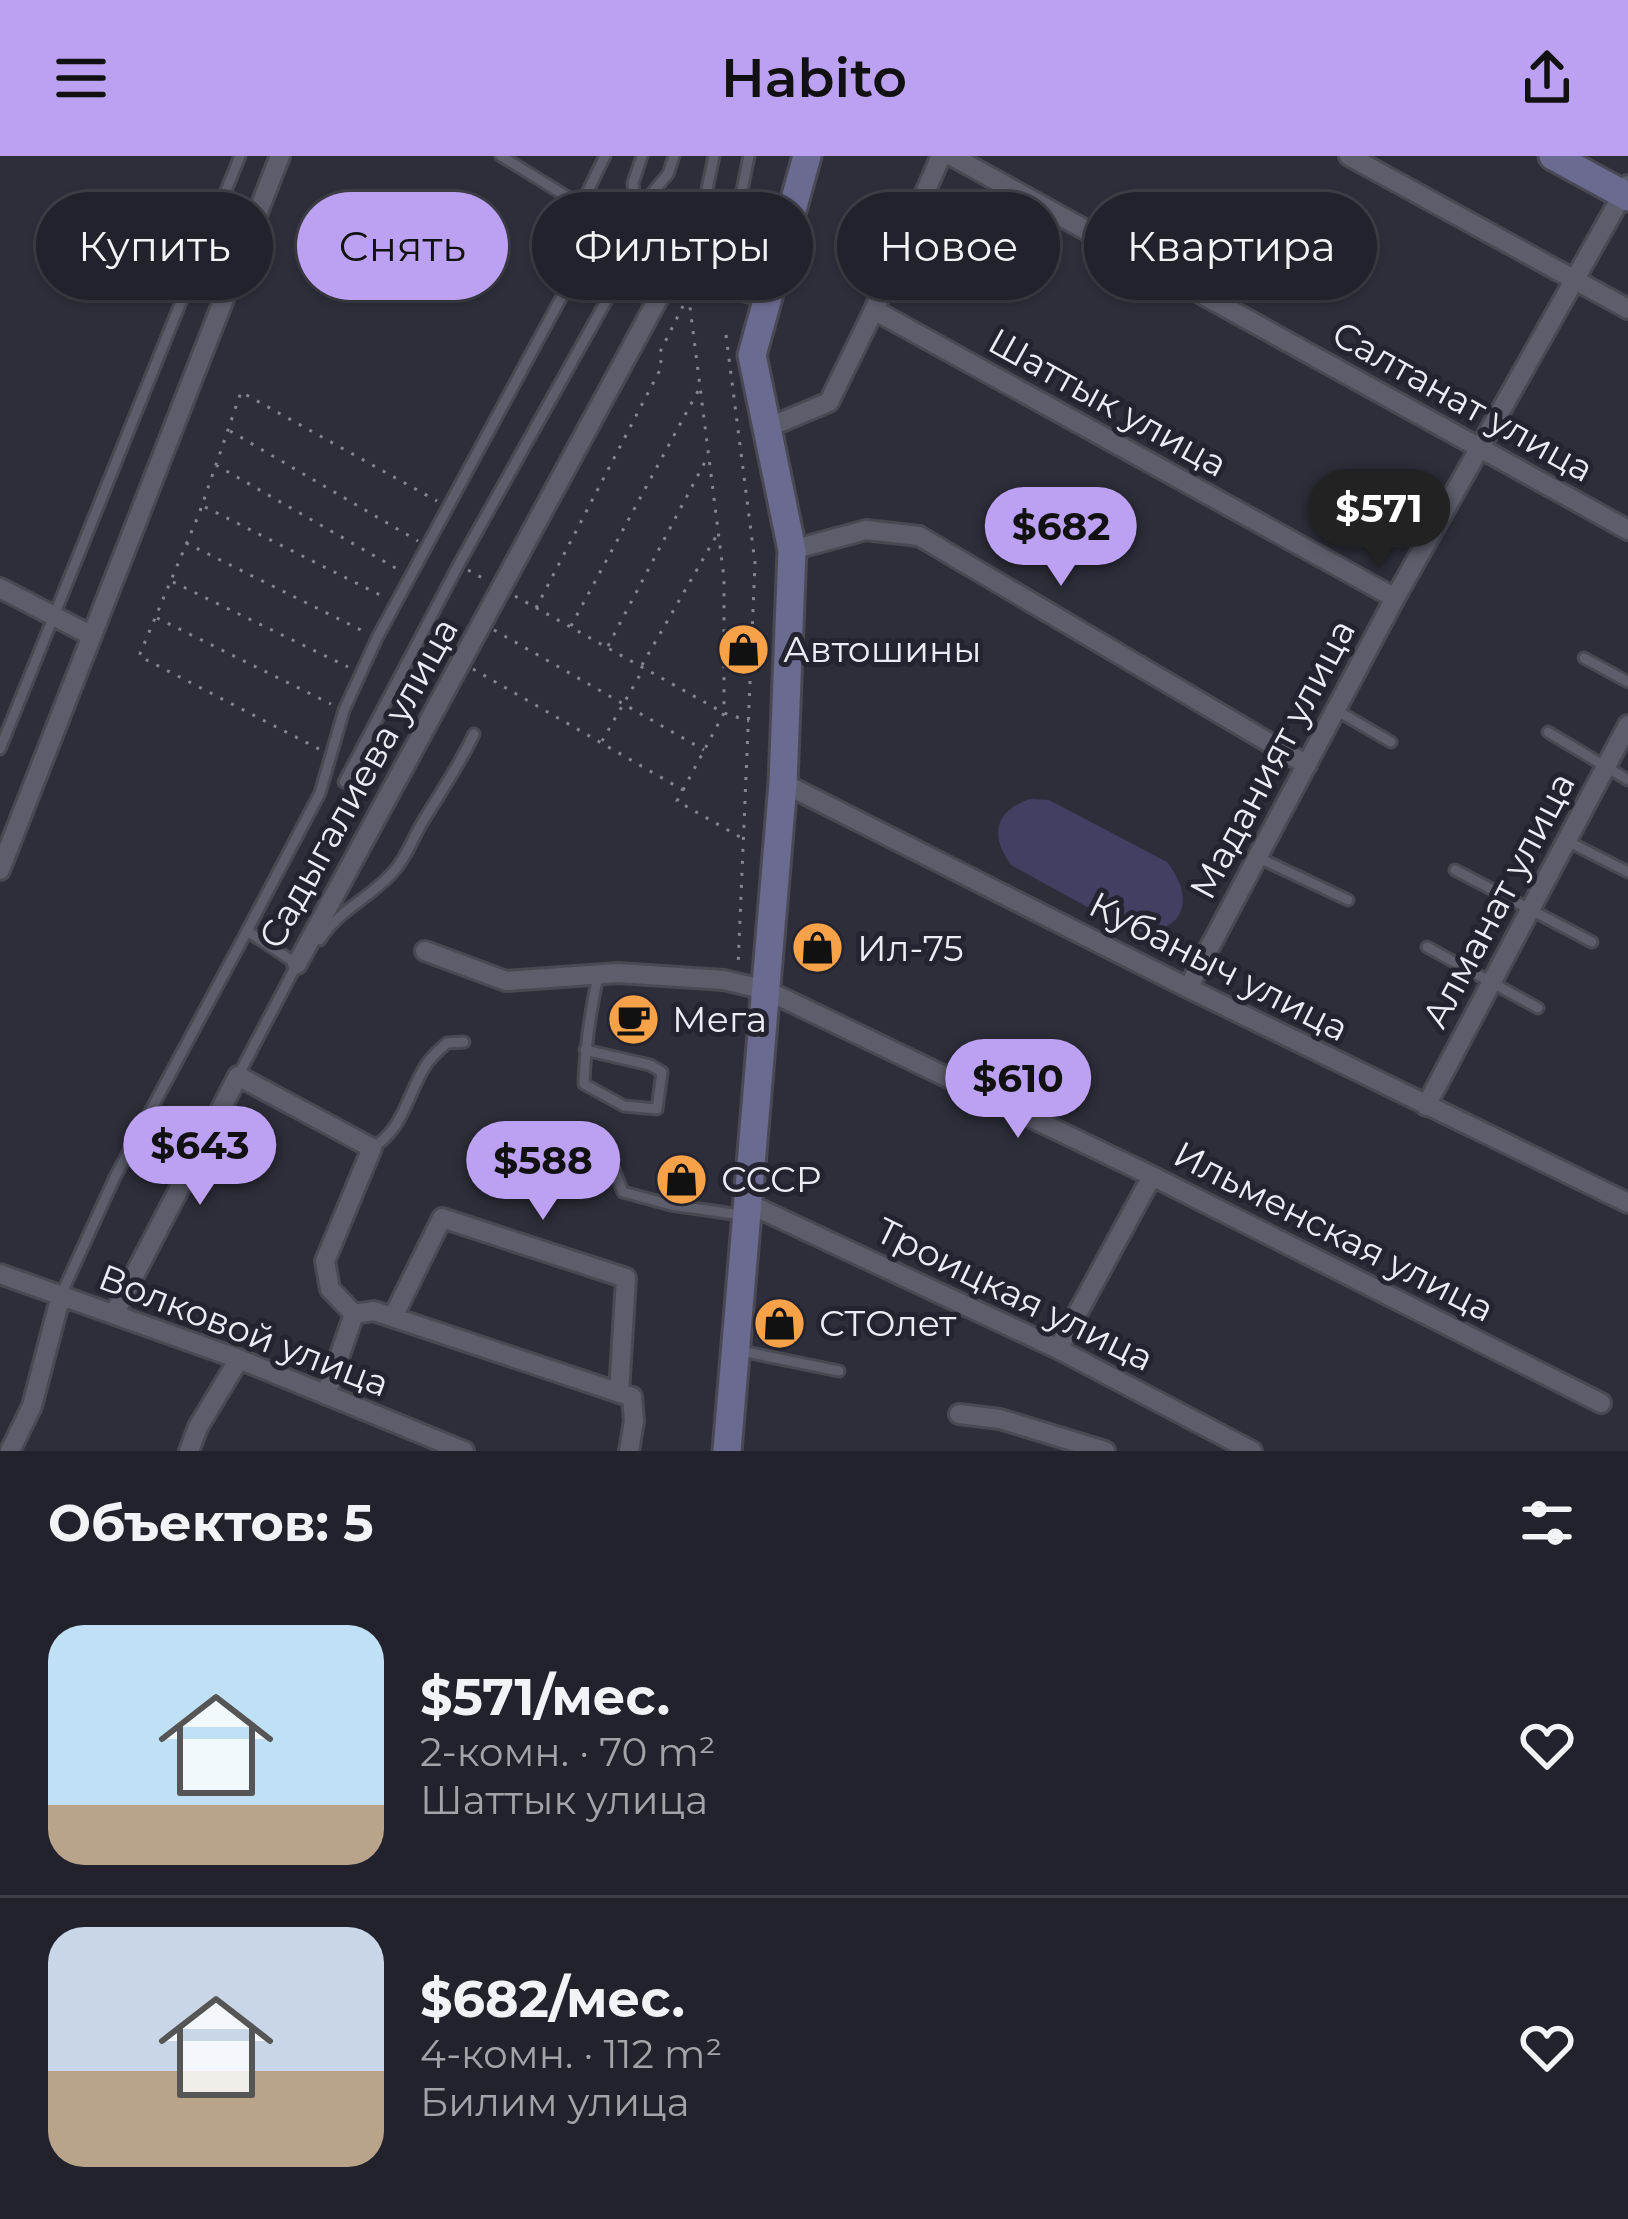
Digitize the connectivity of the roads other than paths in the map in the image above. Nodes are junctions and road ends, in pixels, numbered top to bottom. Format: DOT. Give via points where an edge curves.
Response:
graph roads {
  1 [pos="240,156"];
  2 [pos="280,156"];
  3 [pos="501,156"];
  4 [pos="605,156"];
  5 [pos="642,156"];
  6 [pos="674,156"];
  7 [pos="714,156"];
  8 [pos="749,156"];
  9 [pos="808,156"];
  10 [pos="941,156"];
  11 [pos="954,156"];
  12 [pos="1349,156"];
  13 [pos="1553,156"];
  14 [pos="563,192"];
  15 [pos="587,192"];
  16 [pos="1627,192"];
  17 [pos="1575,280"];
  18 [pos="559,300"];
  19 [pos="606,300"];
  20 [pos="657,300"];
  21 [pos="759,300"];
  22 [pos="767,302"];
  23 [pos="1628,308"];
  24 [pos="874,310"];
  25 [pos="767,428"];
  26 [pos="1480,448"];
  27 [pos="1628,530"];
  28 [pos="791,550"];
  29 [pos="0,588"];
  30 [pos="1395,598"];
  31 [pos="53,617"];
  32 [pos="92,636"];
  33 [pos="1584,658"];
  34 [pos="1628,682"];
  35 [pos="1336,710"];
  36 [pos="1628,725"];
  37 [pos="1548,732"];
  38 [pos="474,734"];
  39 [pos="1391,742"];
  40 [pos="0,749"];
  41 [pos="1307,765"];
  42 [pos="1606,767"];
  43 [pos="1628,780"];
  44 [pos="344,782"];
  45 [pos="783,783"];
  46 [pos="1567,841"];
  47 [pos="1258,857"];
  48 [pos="1,865"];
  49 [pos="1455,870"];
  50 [pos="1628,872"];
  51 [pos="1348,901"];
  52 [pos="1530,910"];
  53 [pos="247,931"];
  54 [pos="1592,942"];
  55 [pos="1427,946"];
  56 [pos="425,951"];
  57 [pos="297,964"];
  58 [pos="598,974"];
  59 [pos="1492,982"];
  60 [pos="1188,988"];
  61 [pos="766,990"];
  62 [pos="1538,1008"];
  63 [pos="464,1042"];
  64 [pos="585,1050"];
  65 [pos="238,1076"];
  66 [pos="1426,1106"];
  67 [pos="594,1140"];
  68 [pos="372,1148"];
  69 [pos="1152,1176"];
  70 [pos="1628,1203"];
  71 [pos="747,1209"];
  72 [pos="0,1274"];
  73 [pos="61,1295"];
  74 [pos="114,1314"];
  75 [pos="354,1314"];
  76 [pos="393,1318"];
  77 [pos="1058,1349"];
  78 [pos="735,1350"];
  79 [pos="239,1359"];
  80 [pos="839,1371"];
  81 [pos="619,1393"];
  82 [pos="326,1395"];
  83 [pos="1600,1403"];
  84 [pos="959,1414"];
  85 [pos="10,1451"];
  86 [pos="189,1451"];
  87 [pos="464,1451"];
  88 [pos="628,1451"];
  89 [pos="727,1451"];
  90 [pos="1105,1451"];
  91 [pos="1252,1451"];
  1 -- 31 [label="lane"];
  2 -- 32 [label="street"];
  3 -- 14 [label="lane"];
  4 -- 15 [label="lane"];
  5 -- 6 [label="lane" via="632,183 634,194 647,199"];
  7 -- 8 [label="lane" via="704,202 721,216 735,207"];
  9 -- 22 [label="street"];
  10 -- 24 [label="street"];
  11 -- 26 [label="street, Салтанат улица"];
  12 -- 17 [label="street"];
  13 -- 16 [label="street"];
  16 -- 17 [label="street, Маданият улица"];
  17 -- 23 [label="street"];
  17 -- 26 [label="street, Маданият улица"];
  18 -- 53 [label="lane" via="377,638 344,710 320,793"];
  19 -- 44 [label="lane"];
  20 -- 57 [label="street, Садыгалиева улица"];
  21 -- 22 [label="lane"];
  22 -- 25 [label="street" via="752,355"];
  24 -- 25 [label="street" via="829,402"];
  24 -- 30 [label="street, Шаттык улица"];
  25 -- 28 [label="street"];
  26 -- 27 [label="street, Салтанат улица"];
  26 -- 30 [label="street, Маданият улица"];
  28 -- 41 [label="street" via="866,530 919,536"];
  28 -- 45 [label="street"];
  29 -- 31 [label="street"];
  30 -- 35 [label="street, Маданият улица"];
  31 -- 32 [label="street"];
  31 -- 40 [label="lane"];
  32 -- 48 [label="street"];
  33 -- 34 [label="lane"];
  35 -- 39 [label="lane"];
  35 -- 41 [label="street, Маданият улица"];
  36 -- 42 [label="street, Алманат улица"];
  37 -- 42 [label="lane"];
  38 -- 57 [label="lane" via="394,871"];
  41 -- 47 [label="street, Маданият улица"];
  42 -- 43 [label="lane"];
  42 -- 46 [label="street, Алманат улица"];
  45 -- 60 [label="street, Кубаныч улица"];
  45 -- 61 [label="street"];
  46 -- 50 [label="lane"];
  46 -- 52 [label="street, Алманат улица"];
  47 -- 51 [label="lane"];
  47 -- 60 [label="street, Маданият улица"];
  49 -- 52 [label="lane"];
  52 -- 54 [label="lane"];
  52 -- 59 [label="street, Алманат улица"];
  53 -- 57 [label="lane"];
  53 -- 73 [label="lane"];
  55 -- 59 [label="lane"];
  56 -- 58 [label="street, Ильменская улица" via="506,980"];
  57 -- 65 [label="lane, Садыгалиева улица"];
  58 -- 61 [label="street, Ильменская улица"];
  58 -- 64 [label="lane"];
  59 -- 62 [label="lane"];
  59 -- 66 [label="street, Алманат улица"];
  60 -- 66 [label="street, Кубаныч улица"];
  61 -- 69 [label="street, Ильменская улица"];
  61 -- 71 [label="street"];
  63 -- 68 [label="lane" via="447,1042 426,1064 408,1106"];
  64 -- 64 [label="lane" via="662,1072 657,1109 624,1106 584,1084"];
  65 -- 68 [label="street"];
  65 -- 74 [label="street, Садыгалиева улица"];
  66 -- 70 [label="street, Кубаныч улица"];
  67 -- 71 [label="lane" via="623,1192 671,1205"];
  68 -- 75 [label="street" via="325,1261 330,1289"];
  69 -- 77 [label="street"];
  69 -- 83 [label="street, Ильменская улица"];
  71 -- 77 [label="street, Троицкая улица"];
  71 -- 78 [label="street"];
  72 -- 73 [label="street, Волковой улица"];
  73 -- 74 [label="street, Волковой улица"];
  73 -- 85 [label="street" via="32,1406"];
  74 -- 79 [label="street, Волковой улица"];
  75 -- 76 [label="street"];
  75 -- 82 [label="street"];
  76 -- 81 [label="street"];
  76 -- 81 [label="street" via="442,1218 626,1278"];
  77 -- 91 [label="street, Троицкая улица"];
  78 -- 80 [label="lane"];
  78 -- 89 [label="street"];
  79 -- 82 [label="street, Волковой улица"];
  79 -- 86 [label="street"];
  81 -- 88 [label="street" via="632,1397"];
  82 -- 87 [label="street, Волковой улица"];
  84 -- 90 [label="street"];
}
